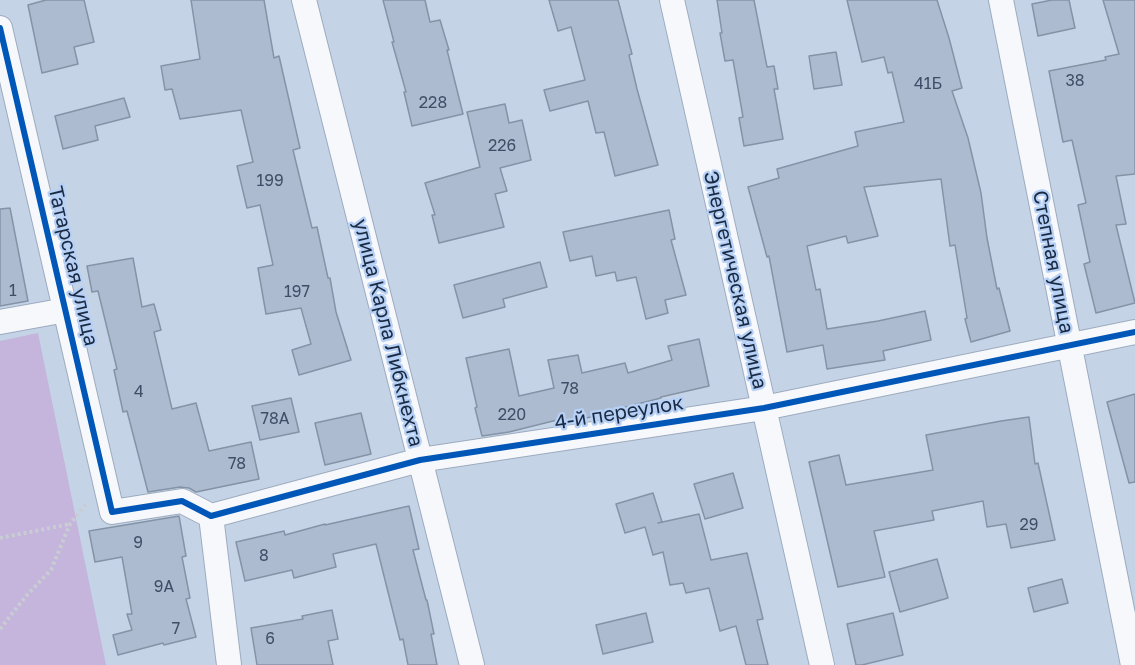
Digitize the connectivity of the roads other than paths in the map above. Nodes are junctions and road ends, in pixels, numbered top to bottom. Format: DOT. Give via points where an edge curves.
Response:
graph roads {
  1 [pos="304,0"];
  2 [pos="672,0"];
  3 [pos="1001,0"];
  4 [pos="0,28"];
  5 [pos="66,310"];
  6 [pos="0,322"];
  7 [pos="1135,332"];
  8 [pos="1070,345"];
  9 [pos="764,408"];
  10 [pos="420,460"];
  11 [pos="211,516"];
  12 [pos="230,665"];
  13 [pos="472,665"];
  14 [pos="822,665"];
  15 [pos="1133,665"];
  1 -- 10 [label="street, улица Карла Либкнехта"];
  2 -- 9 [label="street, Энергетическая улица"];
  3 -- 8 [label="street, Степная улица"];
  4 -- 5 [label="street, Татарская улица"];
  5 -- 6 [label="street"];
  5 -- 11 [label="street, Татарская улица" via="109,502 182,501"];
  7 -- 8 [label="street, 4-й переулок"];
  8 -- 9 [label="street, 4-й переулок"];
  8 -- 15 [label="street, Степная улица"];
  9 -- 10 [label="street, 4-й переулок"];
  9 -- 14 [label="street, Энергетическая улица"];
  10 -- 11 [label="street, 4-й переулок"];
  10 -- 13 [label="street, улица Карла Либкнехта"];
  11 -- 12 [label="street"];
}
